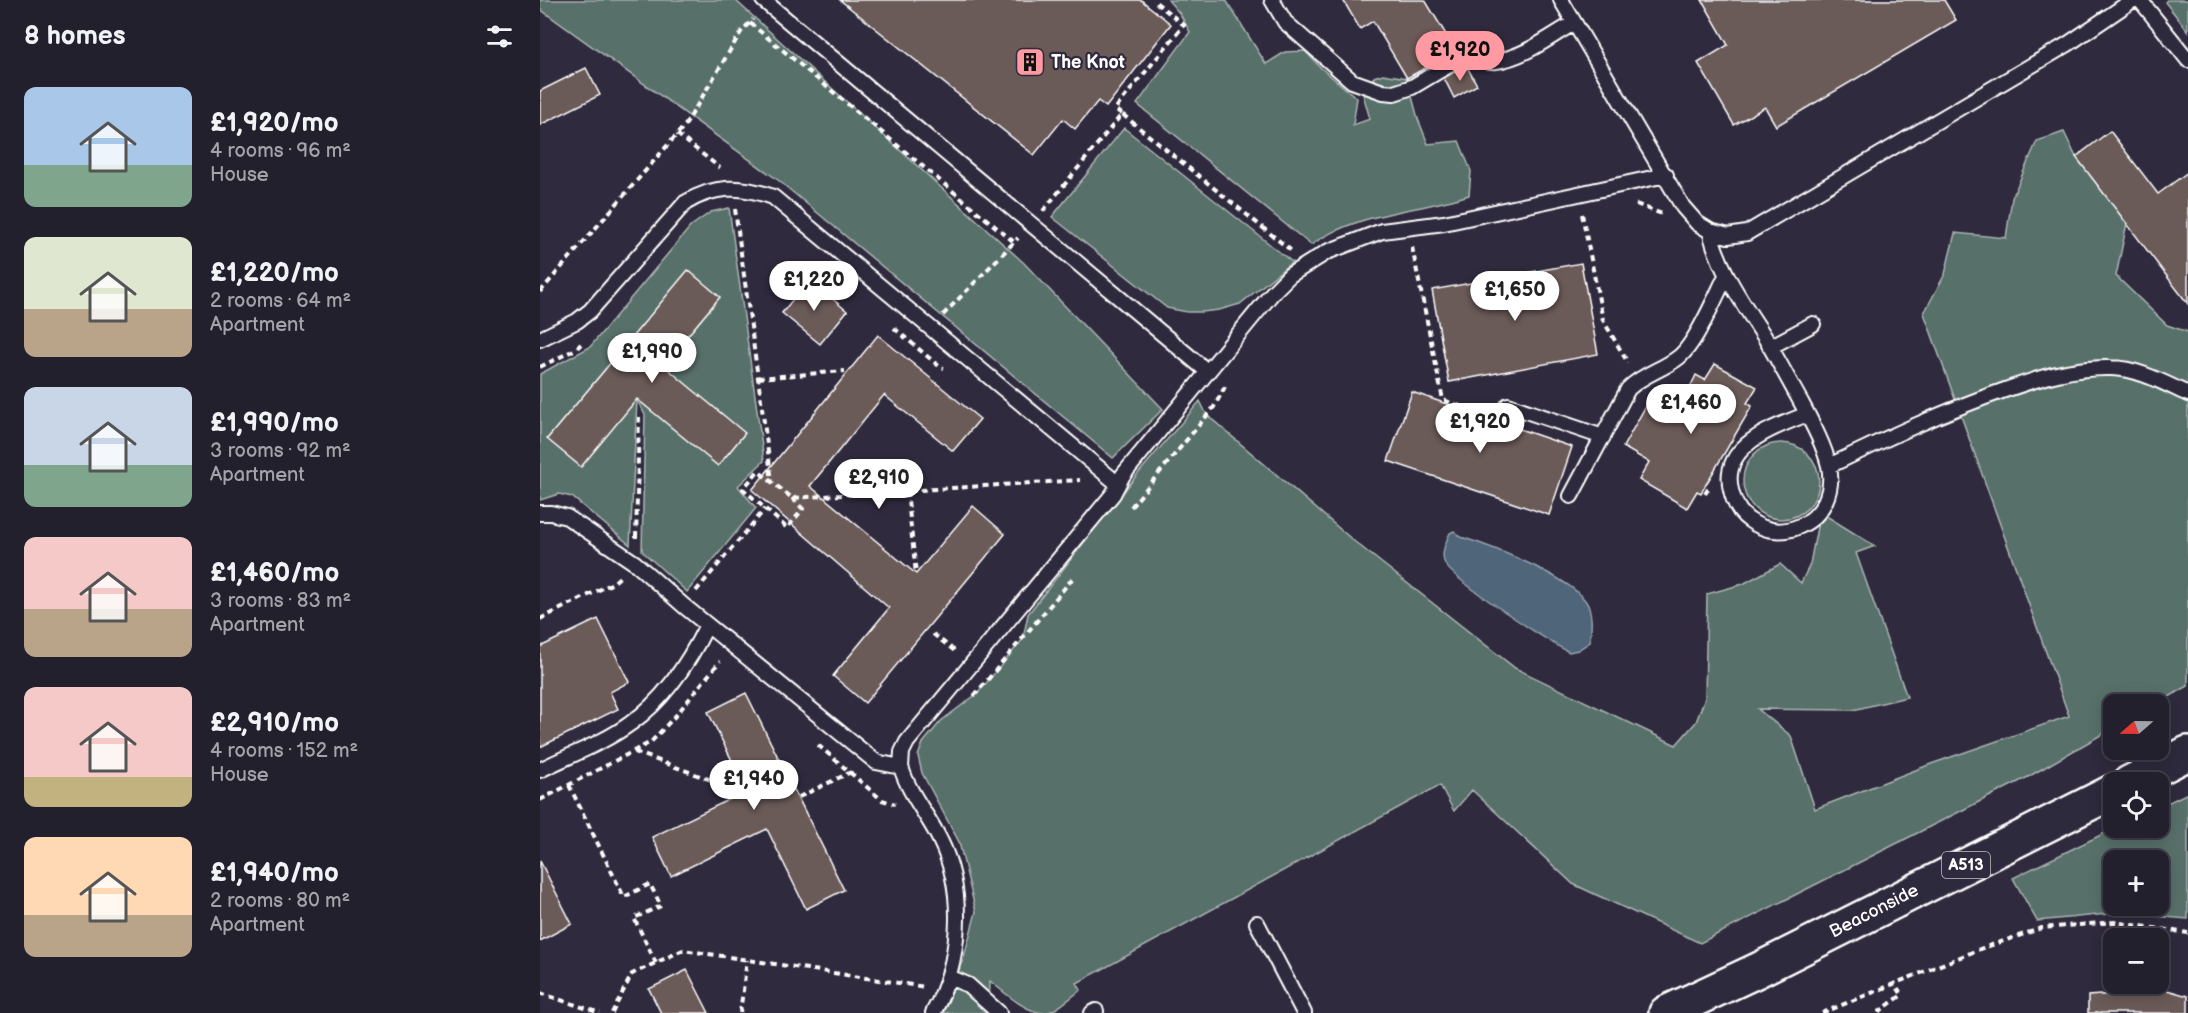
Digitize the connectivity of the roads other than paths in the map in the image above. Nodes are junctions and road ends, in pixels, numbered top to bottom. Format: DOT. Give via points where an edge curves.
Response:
graph roads {
  1 [pos="1272,0"];
  2 [pos="1561,0"];
  3 [pos="2133,0"];
  4 [pos="2140,0"];
  5 [pos="765,2"];
  6 [pos="1574,23"];
  7 [pos="2188,60"];
  8 [pos="1666,175"];
  9 [pos="1710,231"];
  10 [pos="1726,276"];
  11 [pos="1813,324"];
  12 [pos="540,339"];
  13 [pos="1770,347"];
  14 [pos="1208,372"];
  15 [pos="2188,394"];
  16 [pos="1508,405"];
  17 [pos="1807,414"];
  18 [pos="1602,437"];
  19 [pos="1829,466"];
  20 [pos="1118,484"];
  21 [pos="1571,496"];
  22 [pos="540,513"];
  23 [pos="707,625"];
  24 [pos="2188,753"];
  25 [pos="901,767"];
  26 [pos="540,770"];
  27 [pos="2151,772"];
  28 [pos="2103,797"];
  29 [pos="1257,923"];
  30 [pos="949,977"];
  31 [pos="933,1013"];
  32 [pos="999,1013"];
  33 [pos="1304,1013"];
  34 [pos="1666,1013"];
  1 -- 6 [label="lane" via="1285,22 1352,81 1394,93 1412,87 1469,53 1482,60 1508,58"];
  2 -- 6 [label="lane"];
  3 -- 9 [label="lane" via="2068,44 1747,233 1728,236"];
  4 -- 7 [label="lane"];
  5 -- 14 [label="lane"];
  6 -- 8 [label="lane"];
  8 -- 9 [label="lane" via="1683,207"];
  8 -- 14 [label="lane" via="1444,223 1383,231 1327,252 1274,291"];
  9 -- 10 [label="lane"];
  10 -- 13 [label="lane"];
  10 -- 18 [label="lane" via="1680,356 1641,377 1628,389"];
  11 -- 13 [label="lane"];
  12 -- 20 [label="lane" via="590,311 685,203 708,192 754,190 773,197"];
  13 -- 17 [label="lane"];
  14 -- 20 [label="lane"];
  15 -- 19 [label="lane" via="2147,375 2113,368 2048,375 1925,420"];
  16 -- 18 [label="lane"];
  17 -- 19 [label="lane"];
  17 -- 19 [label="lane" via="1747,442 1730,471 1735,504 1745,518 1759,527 1792,530 1820,512 1828,496"];
  18 -- 21 [label="lane"];
  20 -- 25 [label="lane" via="907,742"];
  22 -- 23 [label="lane" via="567,517 635,563"];
  23 -- 25 [label="lane" via="876,762"];
  23 -- 26 [label="lane" via="673,679 645,713 616,733"];
  24 -- 27 [label="highway"];
  25 -- 30 [label="lane" via="941,842 952,875 957,901"];
  28 -- 34 [label="highway, Beaconside / A513"];
  29 -- 33 [label="lane"];
  30 -- 31 [label="lane"];
  30 -- 32 [label="lane" via="968,985"];
}
